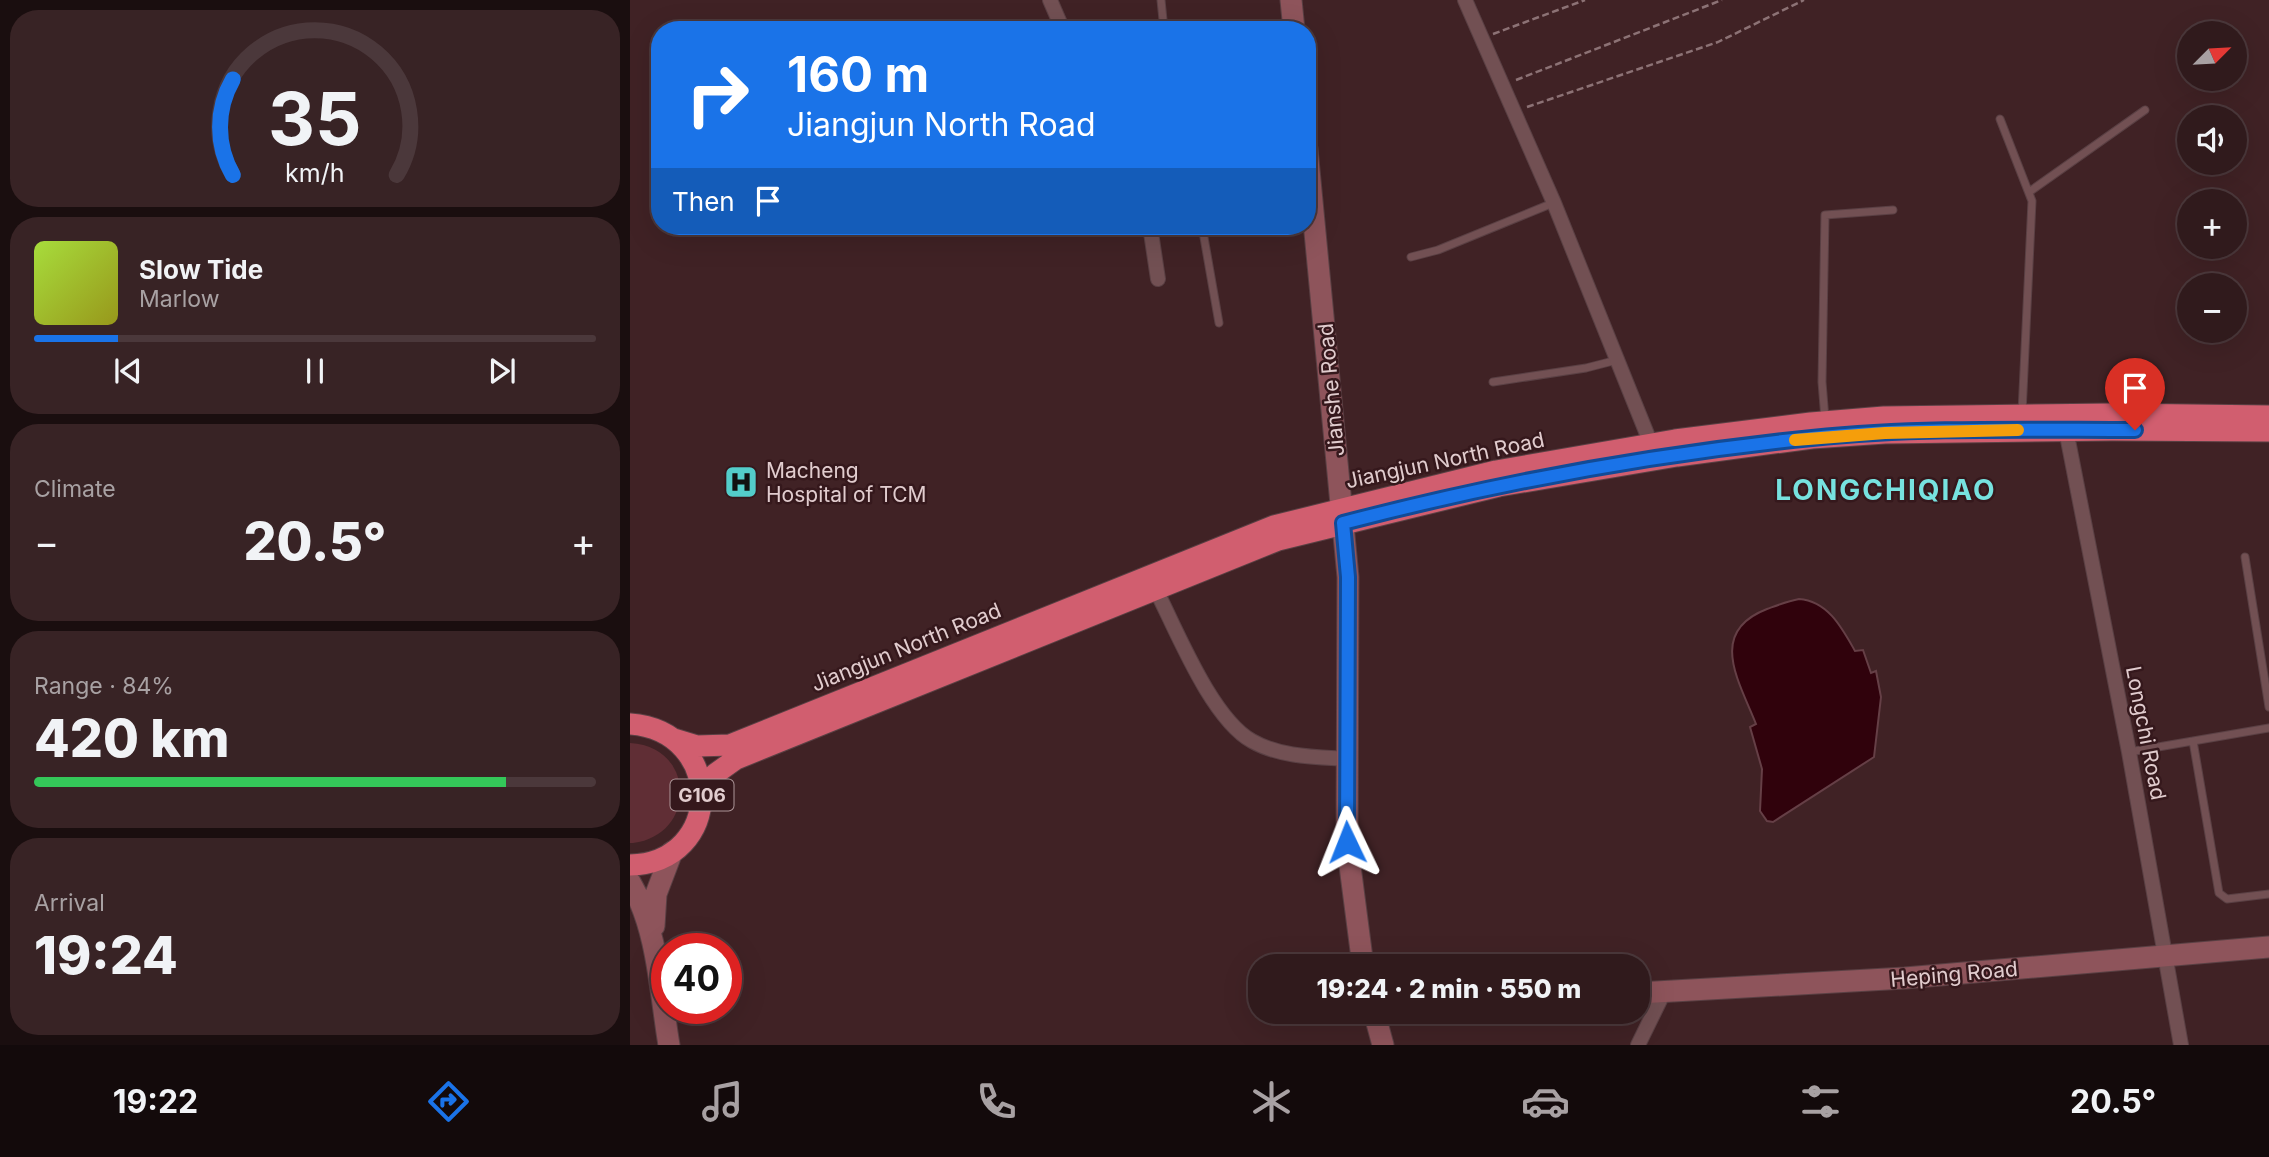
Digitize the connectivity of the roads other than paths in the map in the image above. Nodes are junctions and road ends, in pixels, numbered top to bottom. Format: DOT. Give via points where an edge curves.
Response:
graph roads {
  1 [pos="1161,0"];
  2 [pos="1291,0"];
  3 [pos="1465,0"];
  4 [pos="1053,1"];
  5 [pos="1060,21"];
  6 [pos="1163,21"];
  7 [pos="1293,21"];
  8 [pos="2145,110"];
  9 [pos="2000,119"];
  10 [pos="2029,192"];
  11 [pos="1554,202"];
  12 [pos="1893,210"];
  13 [pos="1151,235"];
  14 [pos="1204,235"];
  15 [pos="1315,235"];
  16 [pos="1411,257"];
  17 [pos="1158,279"];
  18 [pos="1219,324"];
  19 [pos="1617,359"];
  20 [pos="1493,382"];
  21 [pos="2022,415"];
  22 [pos="2269,416"];
  23 [pos="1825,422"];
  24 [pos="2066,430"];
  25 [pos="2269,432"];
  26 [pos="1651,444"];
  27 [pos="1342,515"];
  28 [pos="2245,557"];
  29 [pos="1155,588"];
  30 [pos="2269,707"];
  31 [pos="630,724"];
  32 [pos="2269,728"];
  33 [pos="674,739"];
  34 [pos="2193,741"];
  35 [pos="2129,752"];
  36 [pos="1347,759"];
  37 [pos="701,802"];
  38 [pos="672,852"];
  39 [pos="630,865"];
  40 [pos="630,882"];
  41 [pos="2269,894"];
  42 [pos="654,933"];
  43 [pos="651,942"];
  44 [pos="2269,947"];
  45 [pos="1361,954"];
  46 [pos="2165,955"];
  47 [pos="1664,992"];
  48 [pos="1650,993"];
  49 [pos="665,1024"];
  50 [pos="1377,1024"];
  51 [pos="669,1045"];
  52 [pos="1383,1045"];
  53 [pos="1638,1045"];
  54 [pos="2181,1045"];
  1 -- 6 [label="lane"];
  2 -- 7 [label="street"];
  3 -- 11 [label="street"];
  4 -- 5 [label="street"];
  8 -- 10 [label="lane"];
  9 -- 10 [label="lane"];
  10 -- 21 [label="lane"];
  11 -- 16 [label="lane"];
  11 -- 19 [label="street"];
  12 -- 23 [label="lane" via="1825,215"];
  13 -- 17 [label="street"];
  14 -- 18 [label="lane"];
  15 -- 27 [label="street, Jianshe Road"];
  19 -- 20 [label="lane"];
  19 -- 26 [label="street"];
  21 -- 22 [label="highway, Jiangjun North Road / G106"];
  21 -- 23 [label="highway, Jiangjun North Road / G106"];
  23 -- 26 [label="highway, Jiangjun North Road / G106"];
  24 -- 25 [label="highway, Jiangjun North Road / G106"];
  24 -- 27 [label="highway, Jiangjun North Road / G106" via="1885,433 1745,446"];
  24 -- 35 [label="street, Longchi Road"];
  26 -- 27 [label="highway, Jiangjun North Road / G106" via="1496,471"];
  27 -- 29 [label="highway, Jiangjun North Road / G106"];
  27 -- 33 [label="highway, Jiangjun North Road / G106" via="1273,526 730,745 697,746"];
  27 -- 36 [label="street, Jianshe Road" via="1348,577"];
  28 -- 30 [label="lane"];
  29 -- 36 [label="street" via="1214,703 1241,733 1279,751"];
  29 -- 37 [label="highway, Jiangjun North Road / G106" via="736,759 715,774"];
  31 -- 33 [label="highway, G106" via="653,727"];
  32 -- 34 [label="lane"];
  33 -- 37 [label="highway, G106" via="696,767"];
  34 -- 35 [label="lane"];
  34 -- 41 [label="lane" via="2220,893 2227,899"];
  35 -- 46 [label="street, Longchi Road"];
  36 -- 45 [label="street, Jianshe Road" via="1350,881"];
  37 -- 38 [label="highway, G106" via="689,836"];
  38 -- 39 [label="highway" via="650,863"];
  38 -- 42 [label="street" via="656,894"];
  40 -- 43 [label="street" via="640,899"];
  44 -- 46 [label="street, Heping Road"];
  46 -- 47 [label="street, Heping Road" via="1905,978"];
  46 -- 54 [label="street, Longchi Road"];
  47 -- 48 [label="street, Heping Road"];
  47 -- 53 [label="street"];
  49 -- 51 [label="street"];
  50 -- 52 [label="street"];
}
